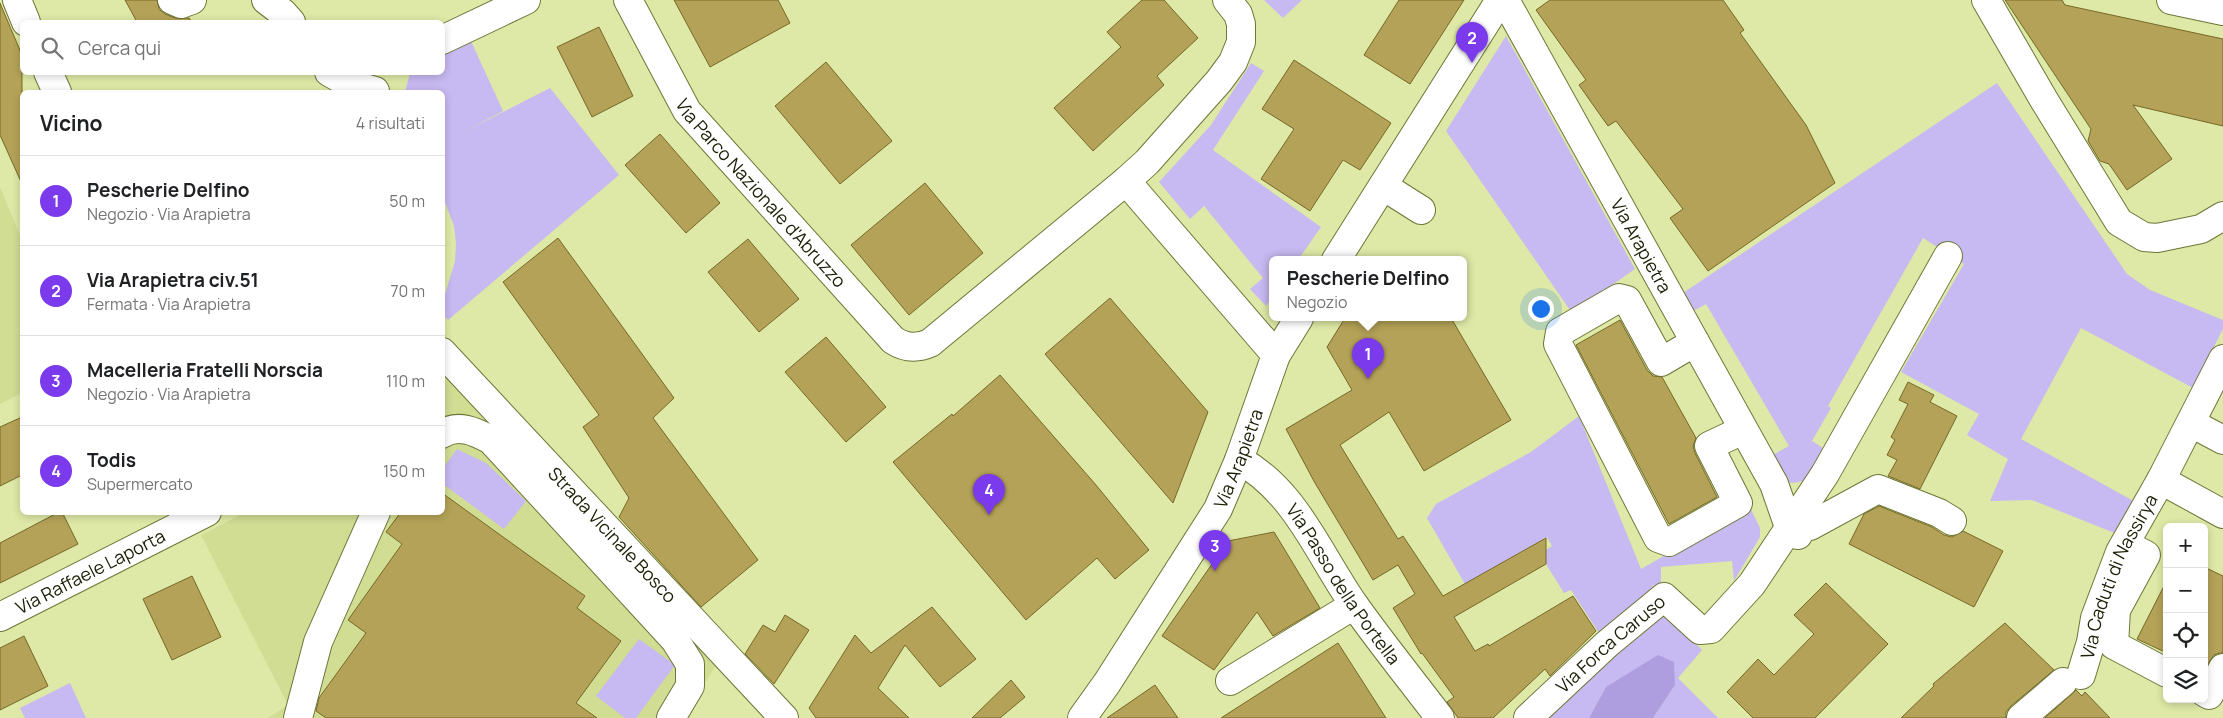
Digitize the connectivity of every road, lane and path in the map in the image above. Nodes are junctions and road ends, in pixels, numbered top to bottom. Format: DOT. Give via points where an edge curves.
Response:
graph roads {
  1 [pos="17,0"];
  2 [pos="172,0"];
  3 [pos="192,0"];
  4 [pos="266,0"];
  5 [pos="526,0"];
  6 [pos="628,0"];
  7 [pos="1227,0"];
  8 [pos="1500,0"];
  9 [pos="1505,0"];
  10 [pos="1986,0"];
  11 [pos="2171,0"];
  12 [pos="2223,11"];
  13 [pos="25,20"];
  14 [pos="289,20"];
  15 [pos="445,39"];
  16 [pos="49,75"];
  17 [pos="334,75"];
  18 [pos="378,85"];
  19 [pos="55,90"];
  20 [pos="1126,181"];
  21 [pos="1383,186"];
  22 [pos="1421,210"];
  23 [pos="2223,216"];
  24 [pos="1339,256"];
  25 [pos="1948,256"];
  26 [pos="1297,321"];
  27 [pos="1695,342"];
  28 [pos="445,355"];
  29 [pos="1276,355"];
  30 [pos="2223,359"];
  31 [pos="2212,429"];
  32 [pos="1744,430"];
  33 [pos="445,432"];
  34 [pos="1238,460"];
  35 [pos="2161,480"];
  36 [pos="1816,486"];
  37 [pos="1776,492"];
  38 [pos="2223,514"];
  39 [pos="201,515"];
  40 [pos="375,515"];
  41 [pos="1952,521"];
  42 [pos="1795,533"];
  43 [pos="2125,544"];
  44 [pos="1354,605"];
  45 [pos="0,617"];
  46 [pos="2223,668"];
  47 [pos="2163,671"];
  48 [pos="1230,681"];
  49 [pos="2208,694"];
  50 [pos="298,718"];
  51 [pos="671,718"];
  52 [pos="784,718"];
  53 [pos="1082,718"];
  54 [pos="1440,718"];
  55 [pos="1528,718"];
  56 [pos="2020,718"];
  1 -- 13 [label="street"];
  2 -- 3 [label="street" via="182,4"];
  4 -- 14 [label="street"];
  5 -- 15 [label="street"];
  6 -- 20 [label="street, Via Parco Nazionale d'Abruzzo" via="688,111 893,340 902,346 911,348 930,342"];
  7 -- 20 [label="street" via="1238,14 1242,32 1233,62"];
  8 -- 21 [label="street"];
  9 -- 27 [label="street, Via Arapietra"];
  10 -- 23 [label="street" via="2119,222 2144,237 2157,238 2201,228"];
  11 -- 12 [label="street"];
  16 -- 19 [label="street"];
  17 -- 18 [label="street" via="350,84"];
  20 -- 29 [label="street"];
  21 -- 22 [label="street"];
  21 -- 24 [label="street"];
  25 -- 36 [label="street"];
  26 -- 29 [label="street, Via Arapietra"];
  27 -- 32 [label="street, Via Arapietra"];
  27 -- 32 [label="street" via="1661,362 1626,300 1619,298 1560,332 1558,344 1658,538 1669,542 1738,503 1708,446"];
  28 -- 52 [label="street, Strada Vicinale Bosco"];
  29 -- 34 [label="street, Via Arapietra"];
  30 -- 31 [label="street, Via Caduti di Nassirya"];
  31 -- 35 [label="street, Via Caduti di Nassirya"];
  32 -- 37 [label="street, Via Arapietra"];
  33 -- 51 [label="street" via="472,430 491,440 675,640 690,664 690,686"];
  34 -- 44 [label="street, Via Passo della Portella" via="1256,469 1294,507"];
  34 -- 53 [label="street, Via Arapietra" via="1218,509"];
  35 -- 38 [label="street, Via Caduti di Nassirya"];
  35 -- 43 [label="street, Via Caduti di Nassirya"];
  36 -- 37 [label="street" via="1801,494"];
  36 -- 42 [label="street"];
  37 -- 42 [label="street, Via Arapietra"];
  39 -- 45 [label="street, Via Raffaele Laporta"];
  40 -- 50 [label="street" via="318,642"];
  41 -- 42 [label="street" via="1878,489"];
  42 -- 55 [label="street, Via Forca Caruso" via="1703,638 1664,597 1607,644"];
  43 -- 47 [label="street" via="2146,555 2116,610 2114,645"];
  43 -- 56 [label="street, Via Caduti di Nassirya" via="2095,618 2091,642 2072,679"];
  44 -- 48 [label="street"];
  44 -- 54 [label="street, Via Passo della Portella"];
  46 -- 49 [label="street"];
}
